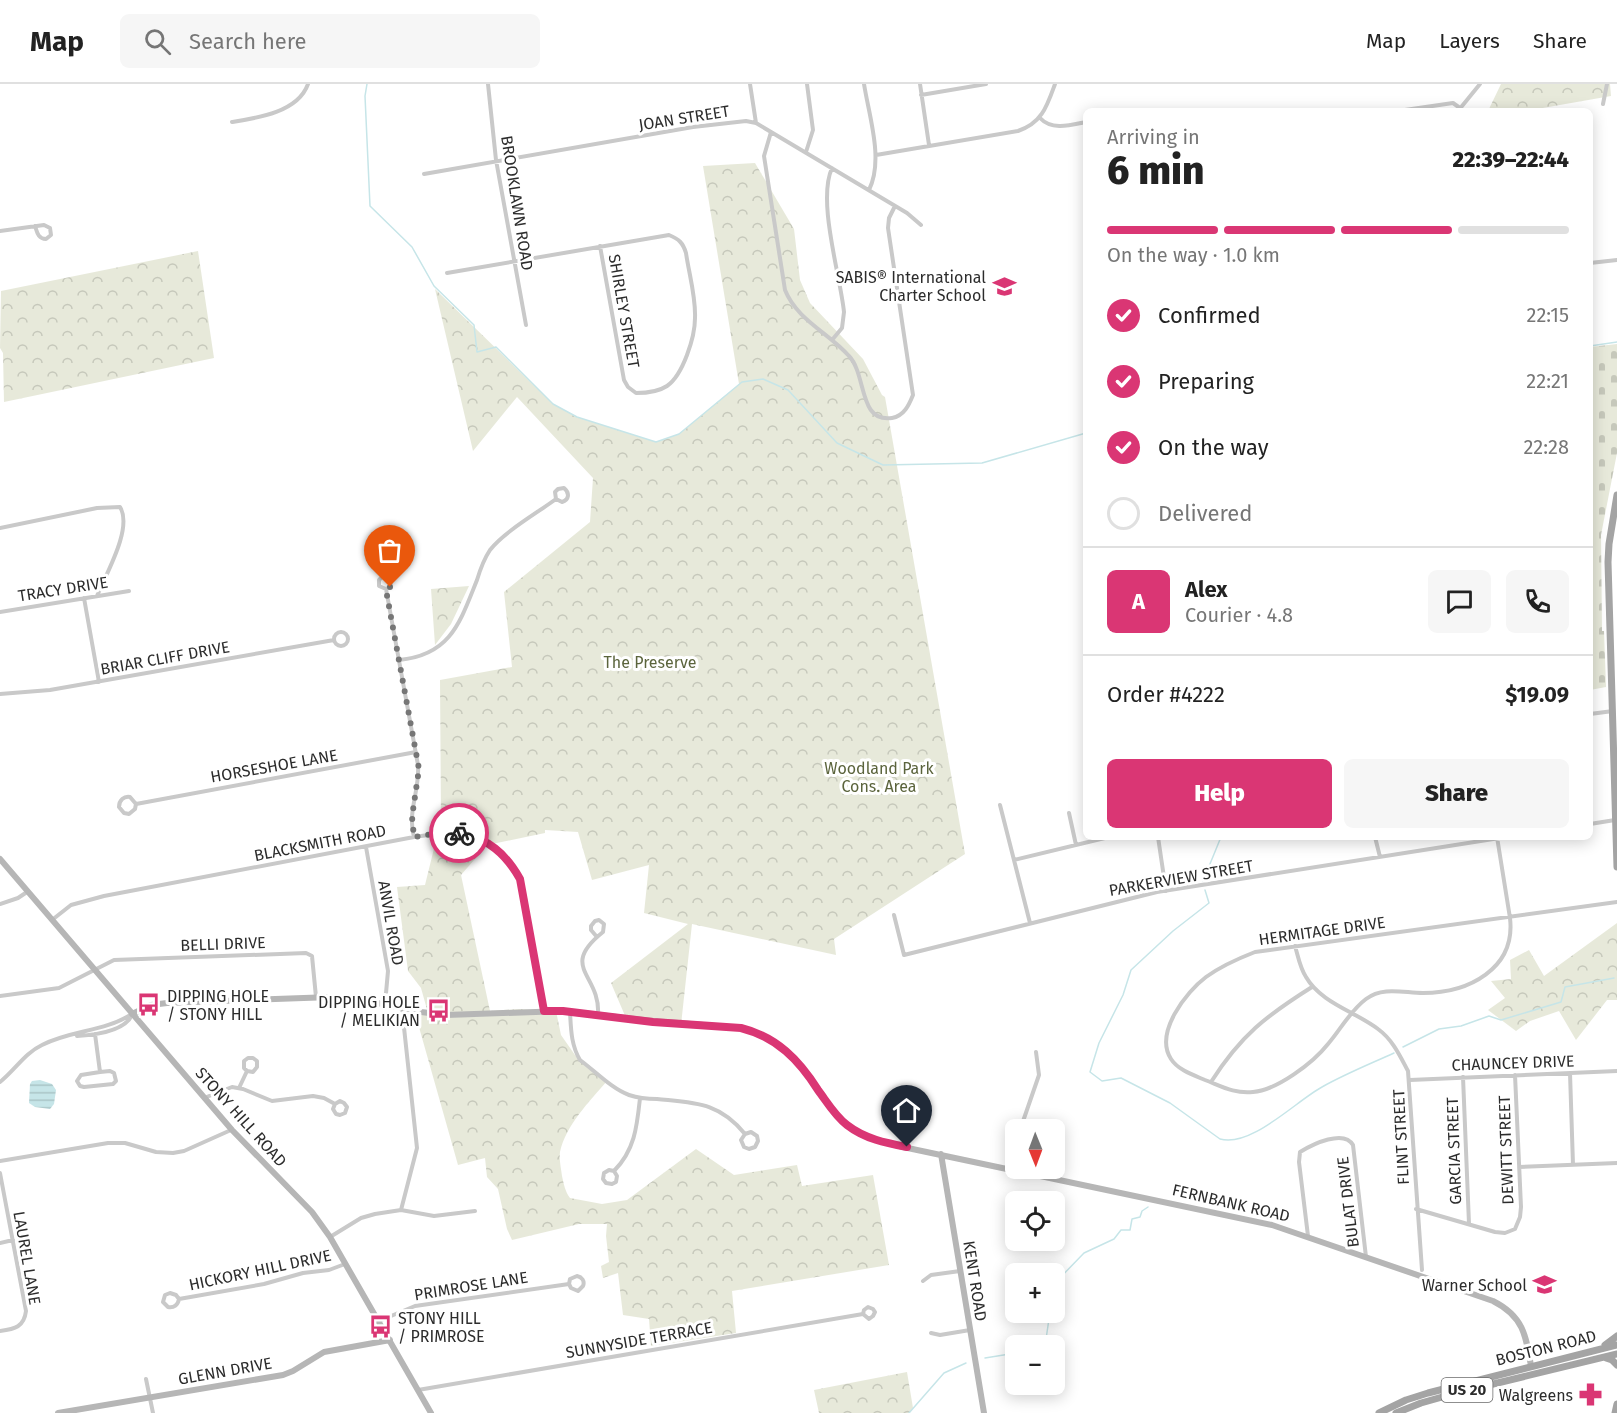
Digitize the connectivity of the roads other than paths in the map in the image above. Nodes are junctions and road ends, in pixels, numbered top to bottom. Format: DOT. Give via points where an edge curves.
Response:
graph roads {
  1 [pos="308,84"];
  2 [pos="488,84"];
  3 [pos="750,84"];
  4 [pos="807,84"];
  5 [pos="864,84"];
  6 [pos="920,84"];
  7 [pos="986,84"];
  8 [pos="1055,84"];
  9 [pos="1479,84"];
  10 [pos="1607,84"];
  11 [pos="921,95"];
  12 [pos="1603,104"];
  13 [pos="1419,108"];
  14 [pos="1457,108"];
  15 [pos="1461,108"];
  16 [pos="1040,118"];
  17 [pos="232,122"];
  18 [pos="1083,122"];
  19 [pos="756,123"];
  20 [pos="771,132"];
  21 [pos="929,146"];
  22 [pos="806,152"];
  23 [pos="876,154"];
  24 [pos="497,161"];
  25 [pos="832,168"];
  26 [pos="424,174"];
  27 [pos="869,190"];
  28 [pos="895,206"];
  29 [pos="921,225"];
  30 [pos="36,226"];
  31 [pos="0,231"];
  32 [pos="600,246"];
  33 [pos="514,260"];
  34 [pos="1617,260"];
  35 [pos="1593,263"];
  36 [pos="447,273"];
  37 [pos="526,325"];
  38 [pos="832,340"];
  39 [pos="1617,495"];
  40 [pos="556,499"];
  41 [pos="0,528"];
  42 [pos="386,590"];
  43 [pos="129,591"];
  44 [pos="1612,592"];
  45 [pos="97,596"];
  46 [pos="84,598"];
  47 [pos="0,612"];
  48 [pos="334,640"];
  49 [pos="1614,652"];
  50 [pos="399,660"];
  51 [pos="99,682"];
  52 [pos="0,694"];
  53 [pos="1615,710"];
  54 [pos="1593,714"];
  55 [pos="416,752"];
  56 [pos="1616,768"];
  57 [pos="136,804"];
  58 [pos="1000,805"];
  59 [pos="1069,813"];
  60 [pos="1615,820"];
  61 [pos="1593,824"];
  62 [pos="414,837"];
  63 [pos="1097,840"];
  64 [pos="1158,840"];
  65 [pos="1376,840"];
  66 [pos="1485,840"];
  67 [pos="1497,840"];
  68 [pos="1076,845"];
  69 [pos="366,847"];
  70 [pos="1617,854"];
  71 [pos="1380,857"];
  72 [pos="0,859"];
  73 [pos="1014,860"];
  74 [pos="1617,867"];
  75 [pos="1167,891"];
  76 [pos="27,892"];
  77 [pos="1617,902"];
  78 [pos="0,904"];
  79 [pos="894,915"];
  80 [pos="1510,918"];
  81 [pos="52,920"];
  82 [pos="1030,924"];
  83 [pos="597,937"];
  84 [pos="1295,946"];
  85 [pos="93,970"];
  86 [pos="1312,987"];
  87 [pos="0,996"];
  88 [pos="316,998"];
  89 [pos="385,1004"];
  90 [pos="402,1008"];
  91 [pos="544,1011"];
  92 [pos="570,1012"];
  93 [pos="1350,1013"];
  94 [pos="132,1014"];
  95 [pos="598,1015"];
  96 [pos="95,1034"];
  97 [pos="70,1036"];
  98 [pos="1036,1052"];
  99 [pos="247,1071"];
  100 [pos="1617,1071"];
  101 [pos="100,1072"];
  102 [pos="1570,1073"];
  103 [pos="1515,1075"];
  104 [pos="1463,1077"];
  105 [pos="1410,1080"];
  106 [pos="0,1082"];
  107 [pos="1211,1082"];
  108 [pos="239,1088"];
  109 [pos="204,1098"];
  110 [pos="640,1098"];
  111 [pos="335,1104"];
  112 [pos="1024,1119"];
  113 [pos="231,1130"];
  114 [pos="744,1134"];
  115 [pos="941,1154"];
  116 [pos="0,1161"];
  117 [pos="1617,1163"];
  118 [pos="1573,1165"];
  119 [pos="1519,1167"];
  120 [pos="1005,1168"];
  121 [pos="614,1172"];
  122 [pos="0,1173"];
  123 [pos="1057,1179"];
  124 [pos="1416,1209"];
  125 [pos="401,1210"];
  126 [pos="475,1211"];
  127 [pos="1468,1224"];
  128 [pos="1308,1236"];
  129 [pos="330,1237"];
  130 [pos="13,1240"];
  131 [pos="0,1243"];
  132 [pos="1366,1257"];
  133 [pos="346,1264"];
  134 [pos="1422,1270"];
  135 [pos="960,1271"];
  136 [pos="923,1281"];
  137 [pos="569,1284"];
  138 [pos="179,1299"];
  139 [pos="863,1314"];
  140 [pos="379,1321"];
  141 [pos="970,1330"];
  142 [pos="0,1331"];
  143 [pos="931,1333"];
  144 [pos="1617,1336"];
  145 [pos="390,1340"];
  146 [pos="1617,1345"];
  147 [pos="1590,1351"];
  148 [pos="1617,1354"];
  149 [pos="1600,1358"];
  150 [pos="1617,1365"];
  151 [pos="1531,1366"];
  152 [pos="146,1379"];
  153 [pos="418,1390"];
  154 [pos="150,1397"];
  155 [pos="1617,1404"];
  156 [pos="58,1413"];
  157 [pos="153,1413"];
  158 [pos="431,1413"];
  159 [pos="984,1413"];
  160 [pos="1379,1413"];
  161 [pos="1396,1413"];
  162 [pos="1615,1413"];
  1 -- 17 [label="street" via="306,92 283,110"];
  2 -- 24 [label="street, BROOKLAWN ROAD"];
  3 -- 19 [label="street"];
  4 -- 22 [label="street" via="813,130"];
  5 -- 23 [label="street"];
  6 -- 11 [label="street"];
  7 -- 11 [label="street"];
  8 -- 16 [label="street"];
  9 -- 15 [label="street"];
  10 -- 12 [label="street"];
  11 -- 21 [label="street"];
  13 -- 14 [label="street" via="1453,103"];
  16 -- 18 [label="street" via="1056,126"];
  16 -- 21 [label="street" via="1018,131"];
  19 -- 20 [label="street"];
  19 -- 24 [label="street, JOAN STREET" via="693,127"];
  20 -- 22 [label="street"];
  20 -- 38 [label="street" via="764,156 785,290 798,311"];
  21 -- 23 [label="street"];
  22 -- 25 [label="street"];
  23 -- 27 [label="street" via="876,174"];
  24 -- 26 [label="street, JOAN STREET"];
  24 -- 33 [label="street, BROOKLAWN ROAD"];
  25 -- 27 [label="street"];
  25 -- 38 [label="street" via="828,201 844,312 842,328"];
  27 -- 28 [label="street"];
  28 -- 29 [label="street"];
  28 -- 38 [label="street" via="888,228 912,395 909,406 896,418 872,412 854,361"];
  30 -- 30 [label="street" via="40,237 46,239 51,235 48,226"];
  30 -- 31 [label="street"];
  32 -- 32 [label="street, SHIRLEY STREET" via="669,235 684,245 695,306 694,329 678,374 658,391 636,393 624,380"];
  32 -- 33 [label="street, SHIRLEY STREET"];
  33 -- 36 [label="street, SHIRLEY STREET"];
  33 -- 37 [label="street, BROOKLAWN ROAD"];
  34 -- 35 [label="street"];
  39 -- 44 [label="main road" via="1609,544"];
  40 -- 50 [label="street" via="489,551 462,617 447,640 424,655"];
  41 -- 45 [label="street" via="120,507 124,513 123,533"];
  42 -- 50 [label="street"];
  43 -- 45 [label="street, TRACY DRIVE"];
  44 -- 49 [label="main road"];
  45 -- 46 [label="street, TRACY DRIVE"];
  46 -- 47 [label="street, TRACY DRIVE"];
  46 -- 51 [label="street"];
  48 -- 51 [label="street, BRIAR CLIFF DRIVE"];
  49 -- 53 [label="main road"];
  50 -- 55 [label="street"];
  51 -- 52 [label="street, BRIAR CLIFF DRIVE"];
  53 -- 54 [label="street"];
  53 -- 56 [label="main road"];
  55 -- 57 [label="street, HORSESHOE LANE"];
  55 -- 62 [label="street" via="419,775 412,817"];
  56 -- 60 [label="main road"];
  57 -- 57 [label="street, HORSESHOE LANE" via="129,814 119,807 125,797"];
  58 -- 73 [label="street"];
  59 -- 68 [label="street"];
  60 -- 61 [label="street"];
  60 -- 70 [label="main road"];
  62 -- 69 [label="street, BLACKSMITH ROAD"];
  62 -- 91 [label="street, BLACKSMITH ROAD" via="438,833 470,835 492,845 508,860 524,892"];
  63 -- 68 [label="street"];
  64 -- 75 [label="street"];
  65 -- 71 [label="street"];
  66 -- 71 [label="street, PARKERVIEW STREET"];
  67 -- 80 [label="street, HERMITAGE DRIVE"];
  68 -- 73 [label="street"];
  69 -- 81 [label="street, BLACKSMITH ROAD" via="88,900 71,905"];
  69 -- 89 [label="street, ANVIL ROAD" via="388,971"];
  70 -- 74 [label="main road"];
  71 -- 75 [label="street, PARKERVIEW STREET"];
  72 -- 76 [label="main road, STONY HILL ROAD"];
  73 -- 82 [label="street"];
  75 -- 82 [label="street, PARKERVIEW STREET"];
  76 -- 78 [label="street"];
  76 -- 81 [label="main road, STONY HILL ROAD"];
  77 -- 80 [label="street, HERMITAGE DRIVE"];
  79 -- 82 [label="street, PARKERVIEW STREET" via="904,955"];
  80 -- 84 [label="street, HERMITAGE DRIVE"];
  80 -- 93 [label="street, HERMITAGE DRIVE" via="1507,951 1480,978 1444,992 1382,992"];
  81 -- 85 [label="main road, STONY HILL ROAD"];
  83 -- 83 [label="street" via="591,926 599,920 605,928"];
  83 -- 95 [label="street" via="584,950 582,961 597,999"];
  84 -- 86 [label="street"];
  84 -- 107 [label="street, HERMITAGE DRIVE" via="1255,952 1229,963 1200,983 1174,1015 1166,1042 1171,1060"];
  85 -- 87 [label="street" via="59,988"];
  85 -- 88 [label="street, BELLI DRIVE" via="114,960 306,953 314,963"];
  85 -- 94 [label="main road, STONY HILL ROAD"];
  86 -- 93 [label="street, FLINT STREET"];
  86 -- 107 [label="street" via="1248,1033"];
  88 -- 89 [label="main road, FERNBANK ROAD"];
  88 -- 94 [label="main road, FERNBANK ROAD" via="167,1003"];
  89 -- 90 [label="main road, FERNBANK ROAD"];
  90 -- 91 [label="main road, FERNBANK ROAD" via="458,1016"];
  90 -- 125 [label="street" via="417,1148"];
  91 -- 92 [label="main road, FERNBANK ROAD"];
  92 -- 95 [label="main road, FERNBANK ROAD"];
  92 -- 110 [label="street" via="573,1046 580,1060 619,1090"];
  93 -- 105 [label="street, FLINT STREET" via="1386,1036 1401,1055"];
  93 -- 107 [label="street, HERMITAGE DRIVE" via="1327,1046 1269,1089 1238,1092"];
  94 -- 96 [label="street" via="124,1024"];
  94 -- 97 [label="street"];
  94 -- 109 [label="main road, STONY HILL ROAD"];
  95 -- 115 [label="main road, FERNBANK ROAD" via="754,1031 790,1053 837,1116 855,1131 878,1141"];
  96 -- 97 [label="street"];
  96 -- 101 [label="street"];
  97 -- 106 [label="street" via="33,1050"];
  98 -- 112 [label="street" via="1039,1075"];
  99 -- 108 [label="street"];
  100 -- 102 [label="street, CHAUNCEY DRIVE"];
  101 -- 101 [label="street" via="81,1075 77,1081 84,1087 116,1081 114,1073"];
  102 -- 103 [label="street, CHAUNCEY DRIVE"];
  102 -- 118 [label="street"];
  103 -- 104 [label="street, CHAUNCEY DRIVE"];
  103 -- 119 [label="street, DEWITT STREET"];
  104 -- 105 [label="street, CHAUNCEY DRIVE"];
  104 -- 127 [label="street, GARCIA STREET"];
  105 -- 124 [label="street, FLINT STREET"];
  108 -- 109 [label="street" via="224,1089"];
  108 -- 111 [label="street" via="272,1101 313,1096"];
  109 -- 113 [label="main road, STONY HILL ROAD"];
  110 -- 114 [label="street" via="711,1106 729,1117"];
  110 -- 121 [label="street" via="634,1140"];
  113 -- 116 [label="street" via="173,1153 108,1143"];
  113 -- 129 [label="main road, STONY HILL ROAD" via="312,1212"];
  114 -- 114 [label="street" via="743,1146 755,1147 757,1136 751,1132"];
  115 -- 120 [label="main road, FERNBANK ROAD"];
  115 -- 135 [label="main road, KENT ROAD"];
  117 -- 118 [label="street"];
  118 -- 119 [label="street"];
  119 -- 127 [label="street, DEWITT STREET" via="1520,1217 1515,1229 1501,1233"];
  122 -- 130 [label="street, LAUREL LANE"];
  123 -- 128 [label="main road, FERNBANK ROAD"];
  124 -- 127 [label="street, DEWITT STREET"];
  124 -- 134 [label="street, FLINT STREET"];
  125 -- 126 [label="street" via="434,1216"];
  125 -- 129 [label="street" via="368,1215"];
  128 -- 132 [label="main road, FERNBANK ROAD"];
  128 -- 132 [label="street, BULAT DRIVE" via="1300,1152 1345,1138 1353,1145"];
  129 -- 133 [label="main road, STONY HILL ROAD"];
  130 -- 131 [label="street"];
  130 -- 142 [label="street, LAUREL LANE" via="25,1316 18,1327"];
  132 -- 151 [label="main road, FERNBANK ROAD" via="1507,1308 1522,1326"];
  133 -- 138 [label="street, HICKORY HILL DRIVE"];
  133 -- 140 [label="main road, STONY HILL ROAD"];
  135 -- 136 [label="street" via="931,1275"];
  135 -- 141 [label="main road, KENT ROAD"];
  137 -- 140 [label="street, PRIMROSE LANE" via="415,1305"];
  138 -- 138 [label="street, HICKORY HILL DRIVE" via="174,1307 164,1302 165,1295 170,1293"];
  139 -- 153 [label="street, SUNNYSIDE TERRACE"];
  140 -- 145 [label="main road, STONY HILL ROAD"];
  141 -- 143 [label="street"];
  141 -- 159 [label="main road, KENT ROAD"];
  144 -- 147 [label="main road"];
  145 -- 153 [label="main road, STONY HILL ROAD"];
  145 -- 154 [label="main road, GLENN DRIVE" via="324,1352 283,1375"];
  146 -- 147 [label="main road, BOSTON ROAD / US 20"];
  147 -- 151 [label="main road, BOSTON ROAD / US 20"];
  148 -- 149 [label="main road, BOSTON ROAD / US 20"];
  149 -- 150 [label="main road"];
  149 -- 161 [label="main road, BOSTON ROAD / US 20" via="1460,1392"];
  151 -- 160 [label="main road, BOSTON ROAD / US 20" via="1421,1395"];
  152 -- 154 [label="street"];
  153 -- 158 [label="main road, STONY HILL ROAD"];
  154 -- 156 [label="main road, GLENN DRIVE"];
  154 -- 157 [label="street"];
  155 -- 162 [label="main road"];
}
